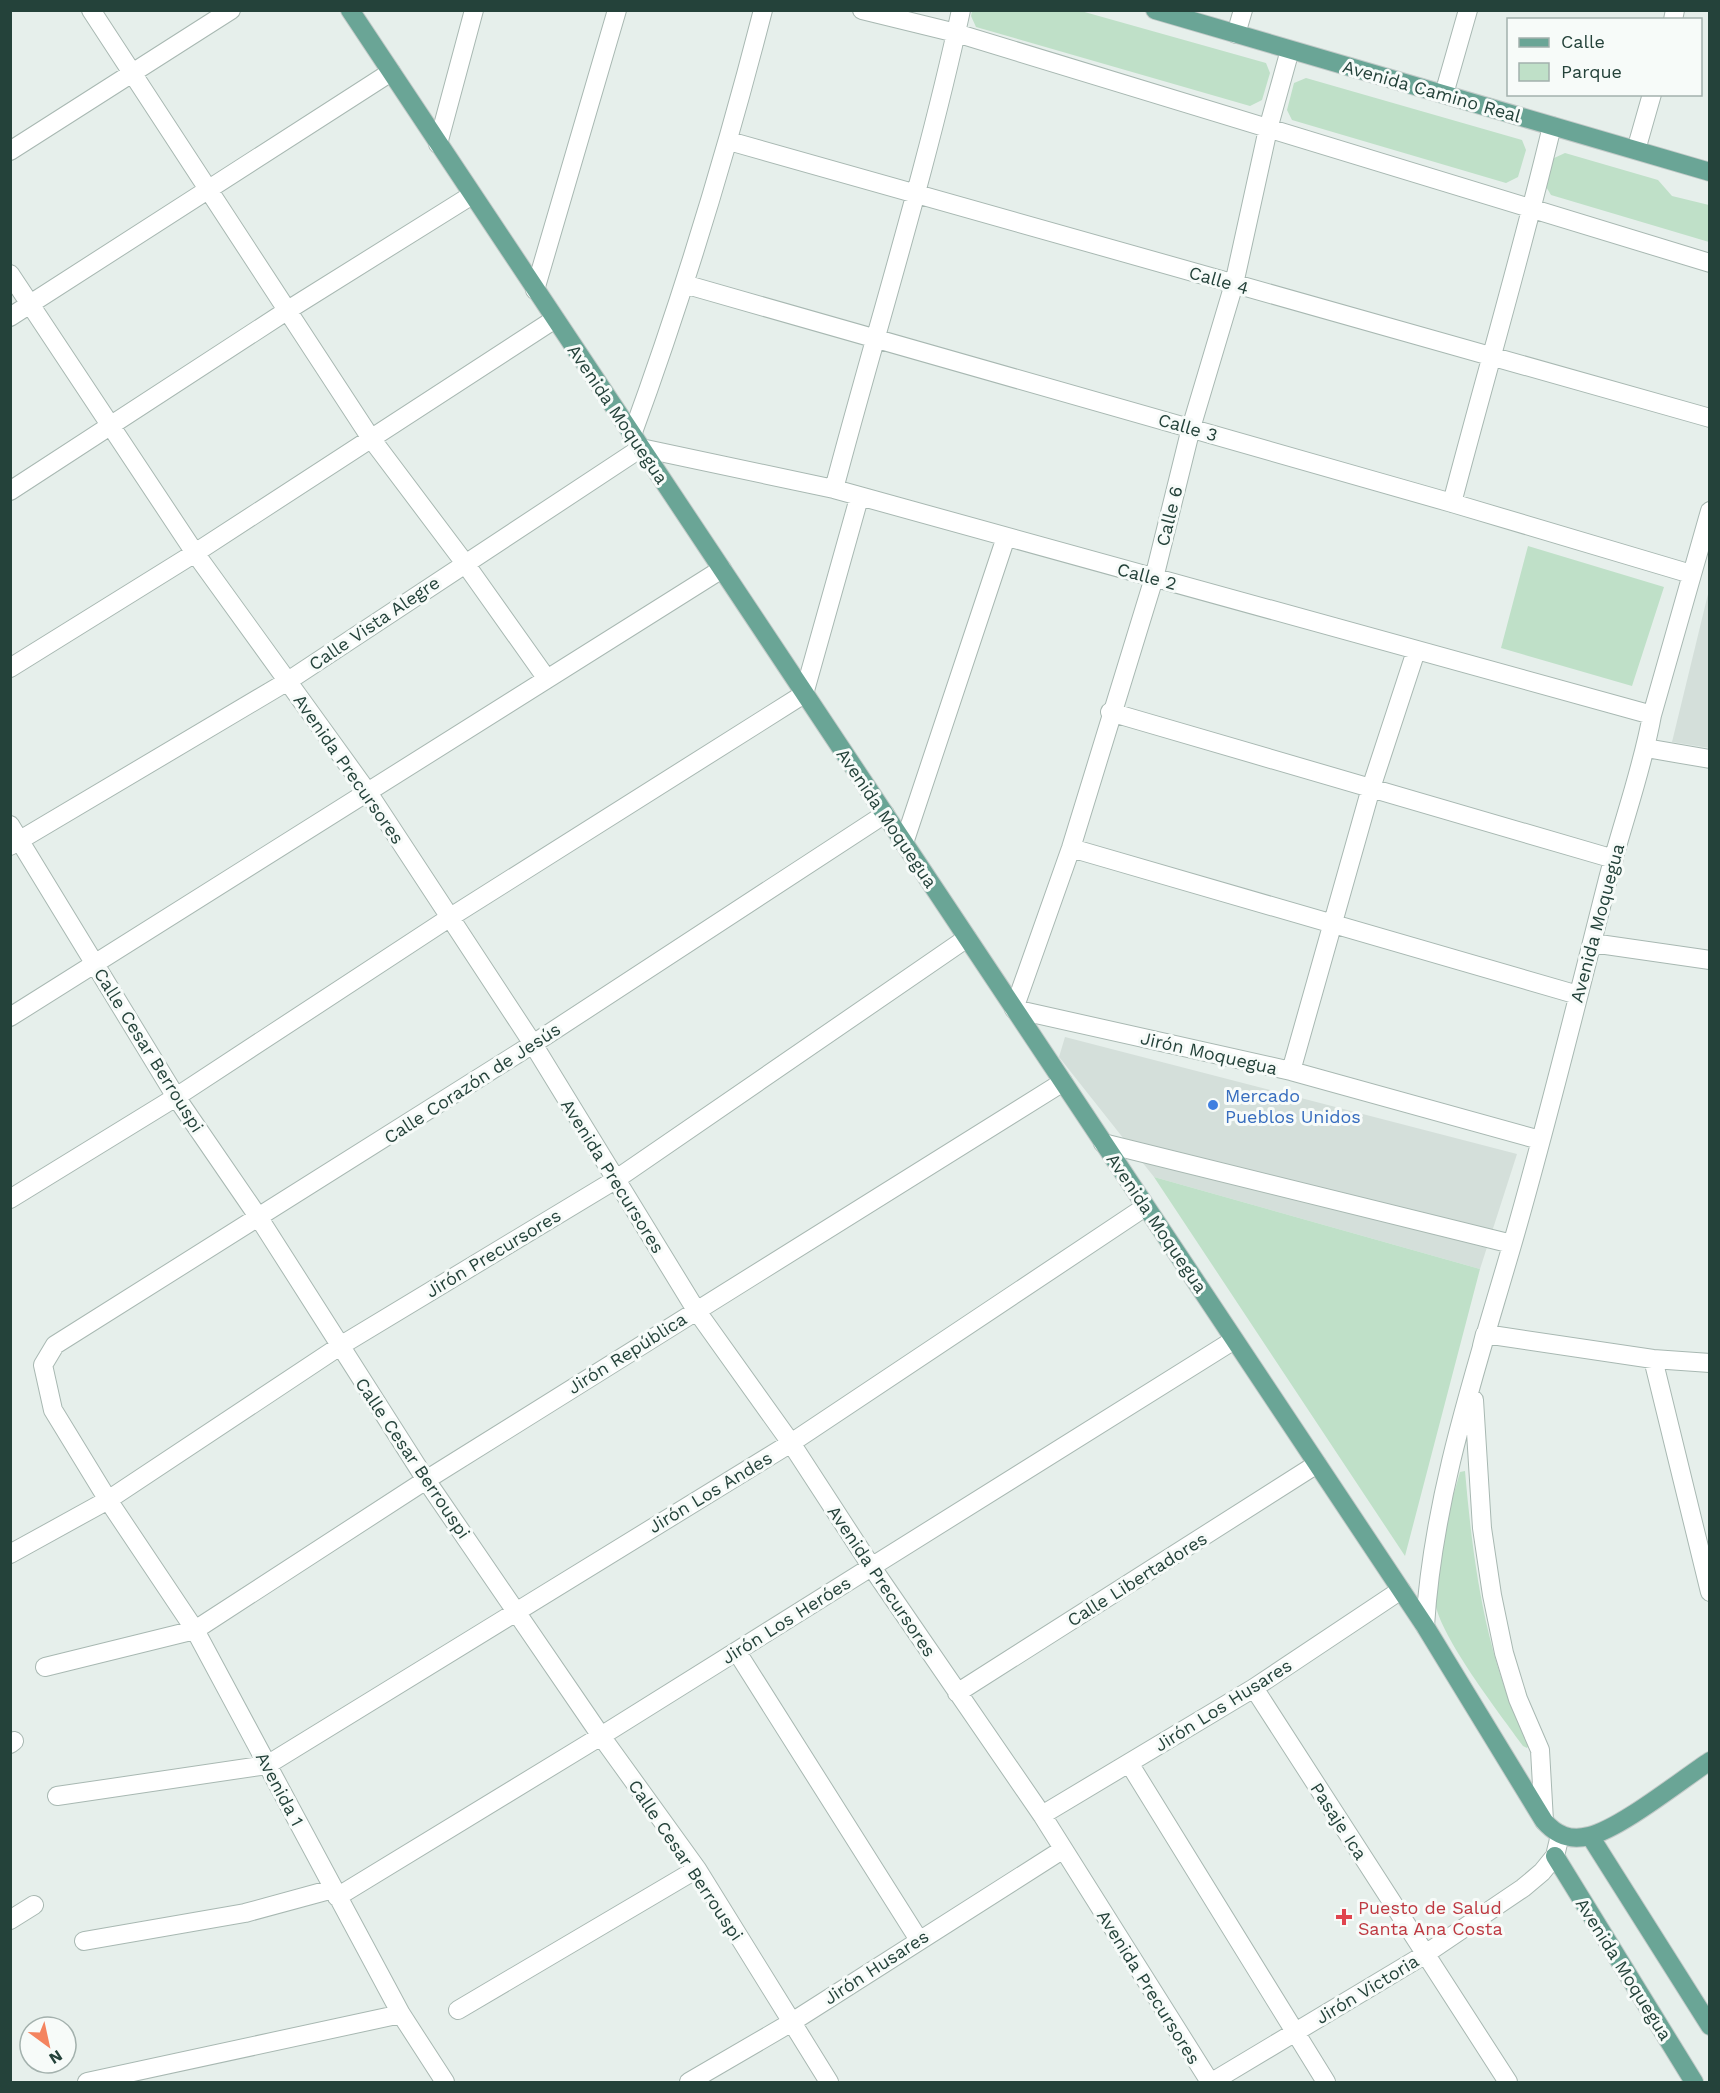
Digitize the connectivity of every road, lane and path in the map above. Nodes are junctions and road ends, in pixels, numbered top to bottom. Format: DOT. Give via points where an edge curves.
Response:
graph roads {
  1 [pos="91,10"];
  2 [pos="231,10"];
  3 [pos="350,10"];
  4 [pos="474,10"];
  5 [pos="617,10"];
  6 [pos="763,10"];
  7 [pos="862,10"];
  8 [pos="961,10"];
  9 [pos="1155,10"];
  10 [pos="1243,10"];
  11 [pos="1468,10"];
  12 [pos="956,33"];
  13 [pos="1236,34"];
  14 [pos="1290,50"];
  15 [pos="391,72"];
  16 [pos="132,73"];
  17 [pos="1444,94"];
  18 [pos="1651,96"];
  19 [pos="1552,126"];
  20 [pos="1268,129"];
  21 [pos="729,141"];
  22 [pos="438,144"];
  23 [pos="1636,150"];
  24 [pos="10,151"];
  25 [pos="1710,172"];
  26 [pos="209,189"];
  27 [pos="472,195"];
  28 [pos="917,195"];
  29 [pos="1533,209"];
  30 [pos="1710,263"];
  31 [pos="10,274"];
  32 [pos="684,284"];
  33 [pos="1234,284"];
  34 [pos="535,290"];
  35 [pos="30,304"];
  36 [pos="288,310"];
  37 [pos="10,317"];
  38 [pos="555,319"];
  39 [pos="874,337"];
  40 [pos="1490,356"];
  41 [pos="1710,418"];
  42 [pos="113,426"];
  43 [pos="1191,428"];
  44 [pos="370,437"];
  45 [pos="636,442"];
  46 [pos="834,489"];
  47 [pos="10,492"];
  48 [pos="859,498"];
  49 [pos="1452,503"];
  50 [pos="1710,512"];
  51 [pos="1006,537"];
  52 [pos="1705,542"];
  53 [pos="195,553"];
  54 [pos="464,562"];
  55 [pos="722,569"];
  56 [pos="1690,574"];
  57 [pos="1154,578"];
  58 [pos="1416,651"];
  59 [pos="10,668"];
  60 [pos="547,679"];
  61 [pos="288,681"];
  62 [pos="804,694"];
  63 [pos="1110,712"];
  64 [pos="1652,715"];
  65 [pos="1646,748"];
  66 [pos="1710,759"];
  67 [pos="1371,788"];
  68 [pos="369,794"];
  69 [pos="885,814"];
  70 [pos="10,825"];
  71 [pos="904,843"];
  72 [pos="15,844"];
  73 [pos="1071,848"];
  74 [pos="1614,859"];
  75 [pos="449,918"];
  76 [pos="1332,925"];
  77 [pos="967,938"];
  78 [pos="1592,943"];
  79 [pos="1710,960"];
  80 [pos="95,963"];
  81 [pos="1578,995"];
  82 [pos="1014,1009"];
  83 [pos="10,1017"];
  84 [pos="532,1044"];
  85 [pos="1291,1071"];
  86 [pos="1063,1082"];
  87 [pos="176,1097"];
  88 [pos="1540,1140"];
  89 [pos="1103,1143"];
  90 [pos="615,1180"];
  91 [pos="10,1199"];
  92 [pos="1145,1207"];
  93 [pos="259,1218"];
  94 [pos="1512,1244"];
  95 [pos="696,1310"];
  96 [pos="1485,1334"];
  97 [pos="1234,1340"];
  98 [pos="55,1345"];
  99 [pos="340,1346"];
  100 [pos="1653,1359"];
  101 [pos="1710,1363"];
  102 [pos="791,1443"];
  103 [pos="1317,1464"];
  104 [pos="426,1480"];
  105 [pos="108,1500"];
  106 [pos="10,1554"];
  107 [pos="871,1566"];
  108 [pos="1401,1590"];
  109 [pos="1710,1592"];
  110 [pos="517,1611"];
  111 [pos="1425,1626"];
  112 [pos="195,1630"];
  113 [pos="737,1652"];
  114 [pos="45,1667"];
  115 [pos="1254,1688"];
  116 [pos="957,1693"];
  117 [pos="601,1736"];
  118 [pos="1710,1761"];
  119 [pos="1129,1763"];
  120 [pos="267,1765"];
  121 [pos="57,1796"];
  122 [pos="1042,1815"];
  123 [pos="1544,1821"];
  124 [pos="1560,1835"];
  125 [pos="1590,1836"];
  126 [pos="1062,1850"];
  127 [pos="1555,1856"];
  128 [pos="697,1869"];
  129 [pos="335,1893"];
  130 [pos="34,1905"];
  131 [pos="10,1920"];
  132 [pos="919,1940"];
  133 [pos="84,1941"];
  134 [pos="1424,1955"];
  135 [pos="458,2010"];
  136 [pos="401,2014"];
  137 [pos="792,2022"];
  138 [pos="1710,2026"];
  139 [pos="1296,2032"];
  140 [pos="87,2082"];
  141 [pos="445,2082"];
  142 [pos="689,2082"];
  143 [pos="828,2082"];
  144 [pos="1211,2082"];
  145 [pos="1326,2082"];
  146 [pos="1508,2082"];
  147 [pos="1694,2082"];
  1 -- 16 [label="street"];
  2 -- 16 [label="street"];
  3 -- 15 [label="main road, Avenida Moquegua"];
  4 -- 22 [label="street"];
  5 -- 34 [label="street"];
  6 -- 21 [label="street"];
  7 -- 12 [label="street"];
  8 -- 12 [label="street"];
  9 -- 13 [label="main road, Avenida Camino Real"];
  10 -- 13 [label="street"];
  11 -- 17 [label="street"];
  12 -- 20 [label="street"];
  12 -- 28 [label="street"];
  13 -- 14 [label="main road, Avenida Camino Real"];
  14 -- 17 [label="main road, Avenida Camino Real"];
  14 -- 20 [label="street, Calle 6"];
  15 -- 22 [label="main road, Avenida Moquegua"];
  15 -- 26 [label="street"];
  16 -- 24 [label="street"];
  16 -- 26 [label="street"];
  17 -- 19 [label="main road, Avenida Camino Real"];
  18 -- 23 [label="street"];
  19 -- 23 [label="main road, Avenida Camino Real"];
  19 -- 29 [label="street"];
  20 -- 29 [label="street"];
  20 -- 33 [label="street, Calle 6"];
  21 -- 28 [label="street, Calle 4"];
  21 -- 32 [label="street"];
  22 -- 27 [label="main road, Avenida Moquegua"];
  23 -- 25 [label="main road, Avenida Camino Real"];
  26 -- 35 [label="street"];
  26 -- 36 [label="street"];
  27 -- 34 [label="main road, Avenida Moquegua"];
  27 -- 36 [label="street"];
  28 -- 33 [label="street, Calle 4"];
  28 -- 39 [label="street"];
  29 -- 30 [label="street"];
  29 -- 40 [label="street"];
  31 -- 35 [label="street, Avenida Precursores"];
  32 -- 39 [label="street, Calle 3"];
  32 -- 45 [label="street"];
  33 -- 40 [label="street, Calle 4"];
  33 -- 43 [label="street, Calle 6"];
  34 -- 38 [label="main road, Avenida Moquegua"];
  35 -- 37 [label="street"];
  35 -- 42 [label="street, Avenida Precursores"];
  36 -- 42 [label="street"];
  36 -- 44 [label="street"];
  38 -- 44 [label="street"];
  38 -- 45 [label="main road, Avenida Moquegua"];
  39 -- 43 [label="street, Calle 3"];
  39 -- 46 [label="street"];
  40 -- 41 [label="street, Calle 4"];
  40 -- 49 [label="street"];
  42 -- 47 [label="street"];
  42 -- 53 [label="street, Avenida Precursores"];
  43 -- 49 [label="street, Calle 3"];
  43 -- 57 [label="street, Calle 6"];
  44 -- 53 [label="street"];
  44 -- 54 [label="street"];
  45 -- 46 [label="street, Calle 2"];
  45 -- 54 [label="street, Calle Vista Alegre"];
  45 -- 55 [label="main road, Avenida Moquegua"];
  46 -- 48 [label="street, Calle 2"];
  48 -- 51 [label="street, Calle 2"];
  48 -- 62 [label="street"];
  49 -- 56 [label="street, Calle 3"];
  50 -- 52 [label="street, Avenida Moquegua"];
  51 -- 57 [label="street, Calle 2"];
  51 -- 71 [label="street"];
  52 -- 56 [label="street, Avenida Moquegua"];
  53 -- 59 [label="street"];
  53 -- 61 [label="street, Avenida Precursores"];
  54 -- 60 [label="street"];
  54 -- 61 [label="street, Calle Vista Alegre"];
  55 -- 60 [label="street"];
  55 -- 62 [label="main road, Avenida Moquegua"];
  56 -- 64 [label="street, Avenida Moquegua"];
  57 -- 58 [label="street, Calle 2"];
  57 -- 63 [label="street, Calle 6"];
  58 -- 64 [label="street, Calle 2"];
  58 -- 67 [label="street"];
  60 -- 68 [label="street"];
  61 -- 68 [label="street, Avenida Precursores"];
  61 -- 72 [label="street, Calle Vista Alegre"];
  62 -- 69 [label="main road, Avenida Moquegua"];
  62 -- 75 [label="street"];
  63 -- 67 [label="street"];
  63 -- 73 [label="street, Calle 6"];
  64 -- 65 [label="street, Avenida Moquegua"];
  65 -- 66 [label="street"];
  65 -- 74 [label="street, Avenida Moquegua"];
  67 -- 74 [label="street"];
  67 -- 76 [label="street"];
  68 -- 75 [label="street, Avenida Precursores"];
  68 -- 80 [label="street"];
  69 -- 71 [label="main road, Avenida Moquegua"];
  69 -- 84 [label="street, Calle Corazón de Jesús"];
  70 -- 72 [label="street, Calle Cesar Berrouspi"];
  71 -- 77 [label="main road, Avenida Moquegua"];
  72 -- 80 [label="street, Calle Cesar Berrouspi"];
  73 -- 76 [label="street"];
  73 -- 82 [label="street, Calle 6"];
  74 -- 78 [label="street, Avenida Moquegua"];
  75 -- 84 [label="street, Avenida Precursores"];
  75 -- 87 [label="street"];
  76 -- 81 [label="street"];
  76 -- 85 [label="street"];
  77 -- 82 [label="main road, Avenida Moquegua"];
  77 -- 90 [label="street, Jirón Precursores"];
  78 -- 79 [label="street"];
  78 -- 81 [label="street, Avenida Moquegua"];
  80 -- 83 [label="street"];
  80 -- 87 [label="street, Calle Cesar Berrouspi"];
  81 -- 88 [label="street, Avenida Moquegua"];
  82 -- 85 [label="street, Jirón Moquegua"];
  82 -- 86 [label="main road, Avenida Moquegua"];
  84 -- 90 [label="street, Avenida Precursores"];
  84 -- 93 [label="street, Calle Corazón de Jesús"];
  85 -- 88 [label="street, Jirón Moquegua"];
  86 -- 89 [label="main road, Avenida Moquegua"];
  86 -- 95 [label="street, Jirón República"];
  87 -- 91 [label="street"];
  87 -- 93 [label="street, Calle Cesar Berrouspi"];
  88 -- 94 [label="street, Avenida Moquegua"];
  89 -- 92 [label="main road, Avenida Moquegua"];
  89 -- 94 [label="street"];
  90 -- 95 [label="street, Avenida Precursores"];
  90 -- 99 [label="street, Jirón Precursores"];
  92 -- 97 [label="main road, Avenida Moquegua"];
  92 -- 102 [label="street, Jirón Los Andes"];
  93 -- 98 [label="street, Calle Corazón de Jesús"];
  93 -- 99 [label="street, Calle Cesar Berrouspi"];
  94 -- 96 [label="street, Avenida Moquegua"];
  95 -- 102 [label="street, Avenida Precursores"];
  95 -- 104 [label="street, Jirón República"];
  96 -- 100 [label="street"];
  96 -- 111 [label="street, Avenida Moquegua" via="1429,1567"];
  96 -- 123 [label="street, Avenida Moquegua" via="1473,1392 1482,1528 1504,1653 1540,1750"];
  97 -- 103 [label="main road, Avenida Moquegua"];
  97 -- 107 [label="street, Jirón Los Heróes"];
  98 -- 105 [label="street, Avenida 1" via="43,1365 53,1410"];
  99 -- 104 [label="street, Calle Cesar Berrouspi"];
  99 -- 105 [label="street, Jirón Precursores"];
  100 -- 101 [label="street"];
  100 -- 109 [label="street"];
  102 -- 107 [label="street, Avenida Precursores"];
  102 -- 110 [label="street, Jirón Los Andes"];
  103 -- 108 [label="main road, Avenida Moquegua"];
  103 -- 116 [label="street, Calle Libertadores"];
  104 -- 110 [label="street, Calle Cesar Berrouspi"];
  104 -- 112 [label="street, Jirón República"];
  105 -- 106 [label="street, Jirón Precursores"];
  105 -- 112 [label="street, Avenida 1"];
  107 -- 113 [label="street, Jirón Los Heróes"];
  107 -- 116 [label="street, Avenida Precursores"];
  108 -- 111 [label="main road, Avenida Moquegua"];
  108 -- 115 [label="street, Jirón Los Husares"];
  110 -- 117 [label="street, Calle Cesar Berrouspi"];
  110 -- 120 [label="street, Jirón Los Andes"];
  111 -- 123 [label="main road, Avenida Moquegua"];
  112 -- 114 [label="street, Jirón República"];
  112 -- 120 [label="street, Avenida 1"];
  113 -- 117 [label="street, Jirón Los Heróes"];
  113 -- 132 [label="street"];
  115 -- 119 [label="street, Jirón Los Husares"];
  115 -- 134 [label="street, Pasaje Ica"];
  116 -- 122 [label="street, Avenida Precursores"];
  117 -- 128 [label="street, Calle Cesar Berrouspi"];
  117 -- 129 [label="street, Jirón Los Heróes"];
  118 -- 125 [label="main road" via="1628,1816"];
  119 -- 122 [label="street, Jirón Los Husares"];
  119 -- 139 [label="street"];
  120 -- 121 [label="street"];
  120 -- 129 [label="street, Avenida 1"];
  122 -- 126 [label="street, Avenida Precursores"];
  123 -- 124 [label="main road, Avenida Moquegua"];
  124 -- 125 [label="main road"];
  124 -- 127 [label="street, Jirón Victoria"];
  125 -- 138 [label="main road"];
  126 -- 132 [label="street, Jirón Husares"];
  126 -- 144 [label="street, Avenida Precursores"];
  127 -- 134 [label="street, Jirón Victoria" via="1523,1888"];
  127 -- 147 [label="main road, Avenida Moquegua"];
  128 -- 135 [label="street"];
  128 -- 137 [label="street, Calle Cesar Berrouspi"];
  129 -- 133 [label="street, Jirón Los Heróes"];
  129 -- 136 [label="street, Avenida 1"];
  130 -- 131 [label="street"];
  132 -- 137 [label="street, Jirón Husares"];
  134 -- 139 [label="street, Jirón Victoria"];
  134 -- 146 [label="street, Pasaje Ica"];
  136 -- 140 [label="street"];
  136 -- 141 [label="street, Avenida 1"];
  137 -- 142 [label="street, Jirón Husares"];
  137 -- 143 [label="street, Calle Cesar Berrouspi"];
  139 -- 144 [label="street, Jirón Victoria"];
  139 -- 145 [label="street"];
}
